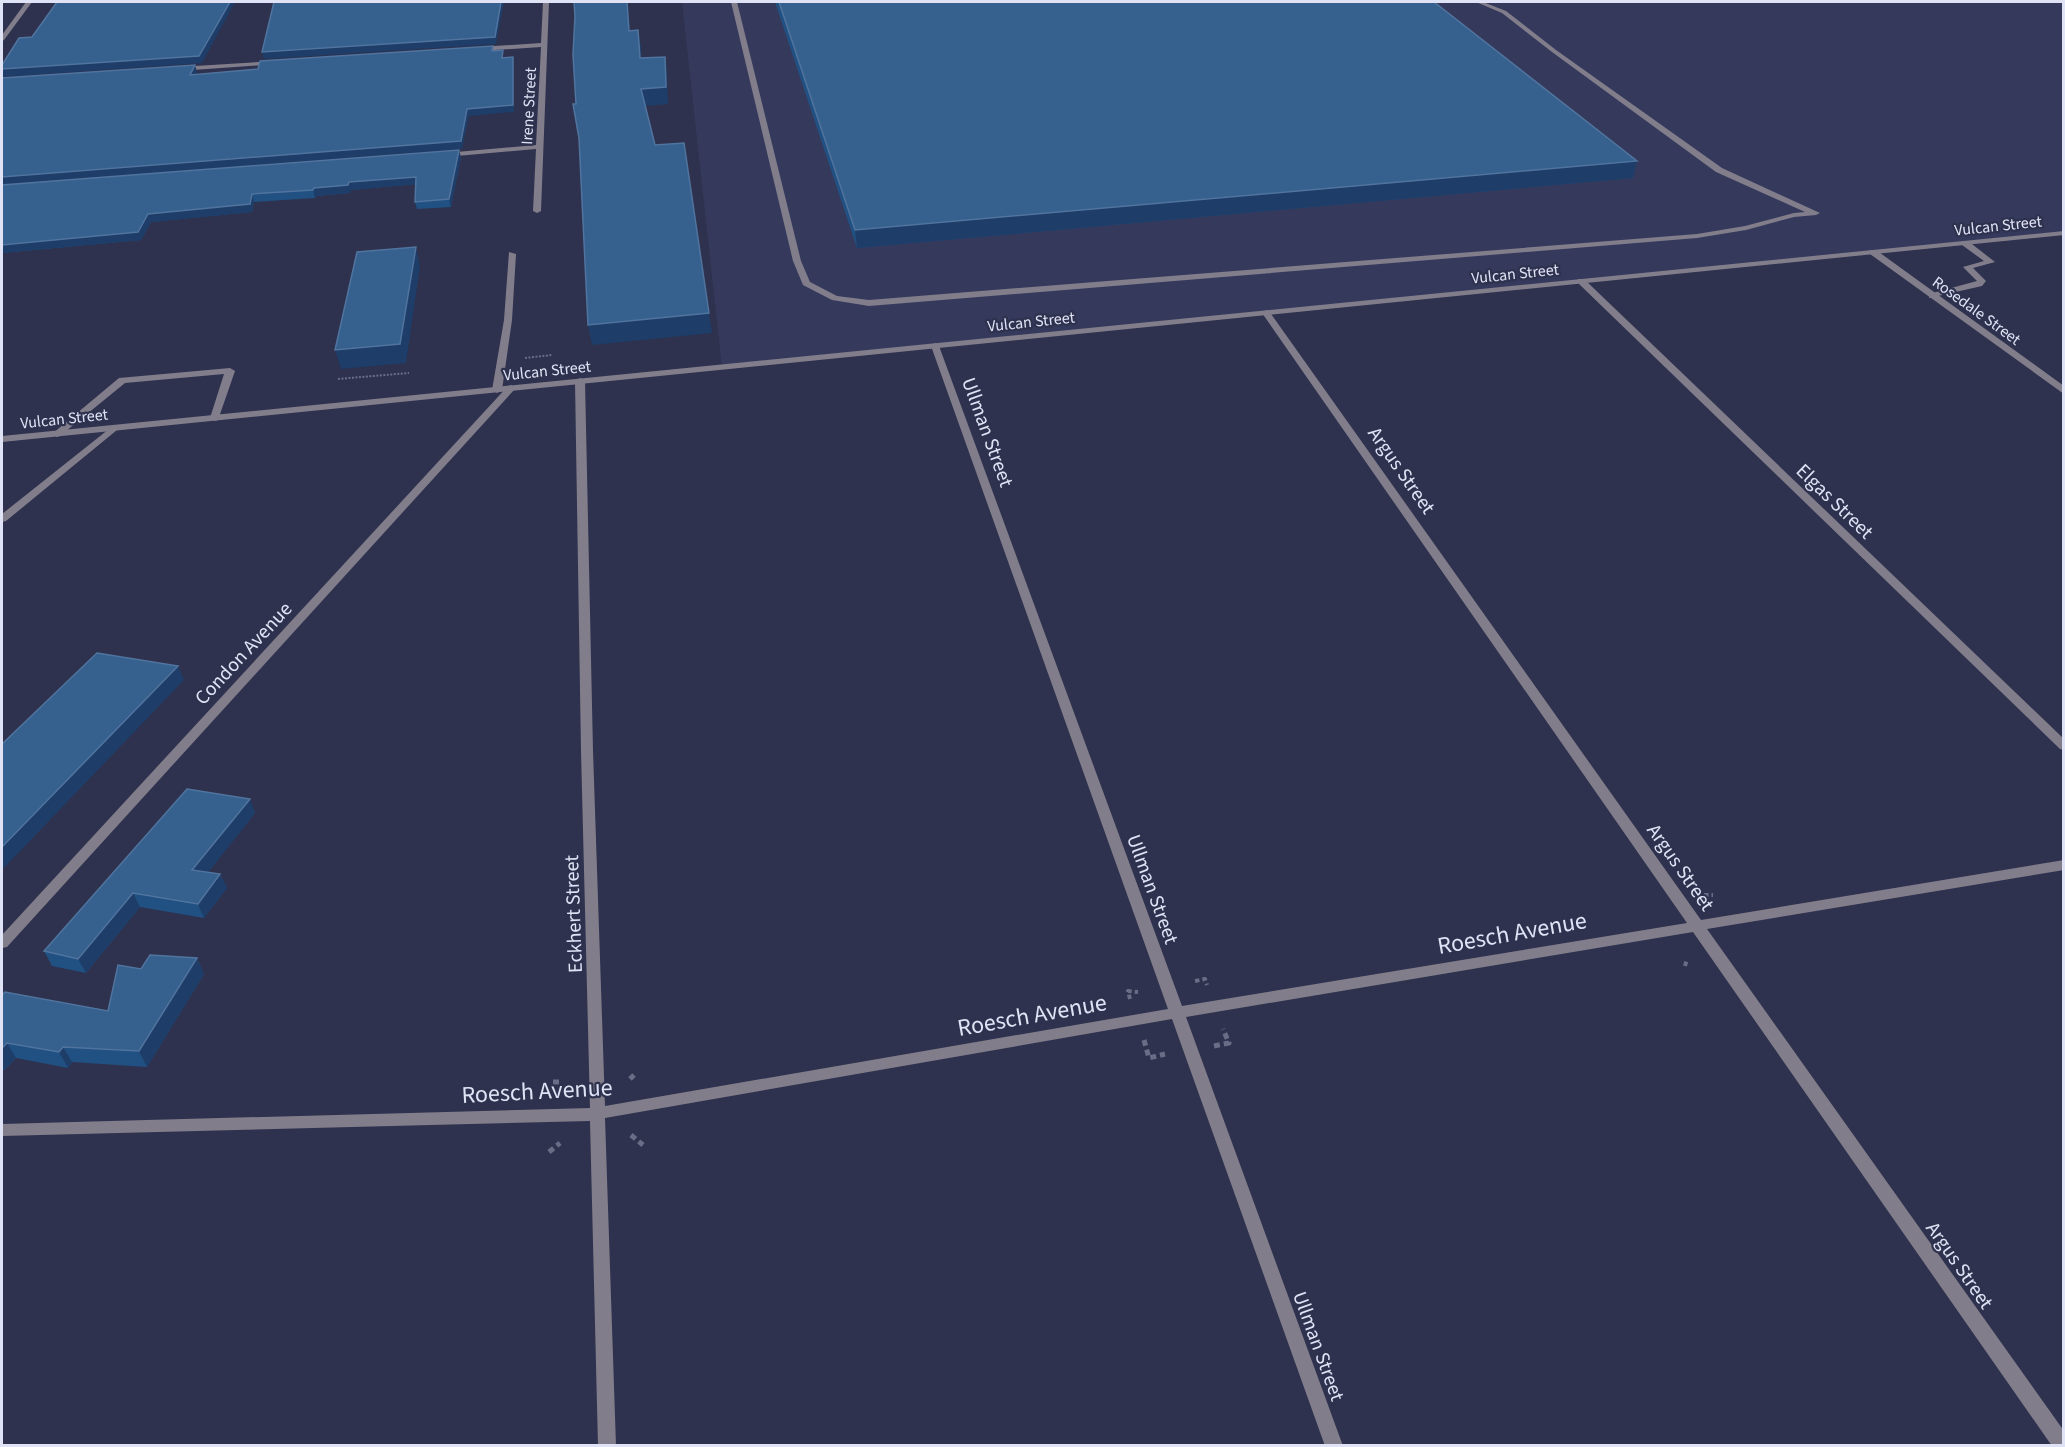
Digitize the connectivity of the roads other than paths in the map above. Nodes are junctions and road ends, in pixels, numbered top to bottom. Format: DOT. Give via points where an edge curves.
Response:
graph roads {
  1 [pos="29,2"];
  2 [pos="546,2"];
  3 [pos="734,2"];
  4 [pos="1479,2"];
  5 [pos="2,39"];
  6 [pos="545,45"];
  7 [pos="468,50"];
  8 [pos="288,62"];
  9 [pos="169,70"];
  10 [pos="540,147"];
  11 [pos="440,155"];
  12 [pos="537,211"];
  13 [pos="2064,233"];
  14 [pos="1965,243"];
  15 [pos="1873,252"];
  16 [pos="512,254"];
  17 [pos="1581,281"];
  18 [pos="1932,296"];
  19 [pos="1266,313"];
  20 [pos="935,346"];
  21 [pos="580,381"];
  22 [pos="511,388"];
  23 [pos="497,390"];
  24 [pos="2064,391"];
  25 [pos="214,418"];
  26 [pos="114,428"];
  27 [pos="57,434"];
  28 [pos="2,439"];
  29 [pos="2,519"];
  30 [pos="2064,746"];
  31 [pos="2064,865"];
  32 [pos="1698,925"];
  33 [pos="2,943"];
  34 [pos="1177,1012"];
  35 [pos="598,1113"];
  36 [pos="2,1130"];
  37 [pos="607,1446"];
  38 [pos="1334,1446"];
  39 [pos="2063,1446"];
  1 -- 5 [label="street"];
  2 -- 6 [label="street, Irene Street"];
  3 -- 4 [label="street" via="797,261 806,283 835,298 869,303 1697,236 1816,213 1719,170 1504,12"];
  6 -- 7 [label="street"];
  6 -- 10 [label="street, Irene Street"];
  8 -- 9 [label="street"];
  10 -- 11 [label="street"];
  10 -- 12 [label="street, Irene Street"];
  13 -- 14 [label="street, Vulcan Street"];
  14 -- 15 [label="street, Vulcan Street"];
  14 -- 18 [label="street" via="1991,262 1967,267 1982,281"];
  15 -- 17 [label="street, Vulcan Street"];
  15 -- 18 [label="street, Rosedale Street"];
  16 -- 23 [label="street" via="508,320"];
  17 -- 19 [label="street, Vulcan Street"];
  17 -- 30 [label="street, Elgas Street"];
  18 -- 24 [label="street, Rosedale Street"];
  19 -- 20 [label="street, Vulcan Street"];
  19 -- 32 [label="street, Argus Street"];
  20 -- 21 [label="street, Vulcan Street"];
  20 -- 34 [label="street, Ullman Street"];
  21 -- 22 [label="street, Vulcan Street"];
  21 -- 35 [label="street, Eckhert Street"];
  22 -- 23 [label="street, Vulcan Street"];
  22 -- 33 [label="street, Condon Avenue"];
  23 -- 25 [label="street, Vulcan Street"];
  25 -- 26 [label="street, Vulcan Street"];
  25 -- 27 [label="street" via="230,371 122,380"];
  26 -- 27 [label="street, Vulcan Street"];
  26 -- 29 [label="street"];
  27 -- 28 [label="street, Vulcan Street"];
  31 -- 32 [label="street, Roesch Avenue"];
  32 -- 34 [label="street, Roesch Avenue"];
  32 -- 39 [label="street, Argus Street"];
  34 -- 35 [label="street, Roesch Avenue"];
  34 -- 38 [label="street, Ullman Street"];
  35 -- 36 [label="street, Roesch Avenue"];
  35 -- 37 [label="street, Eckhert Street"];
}
